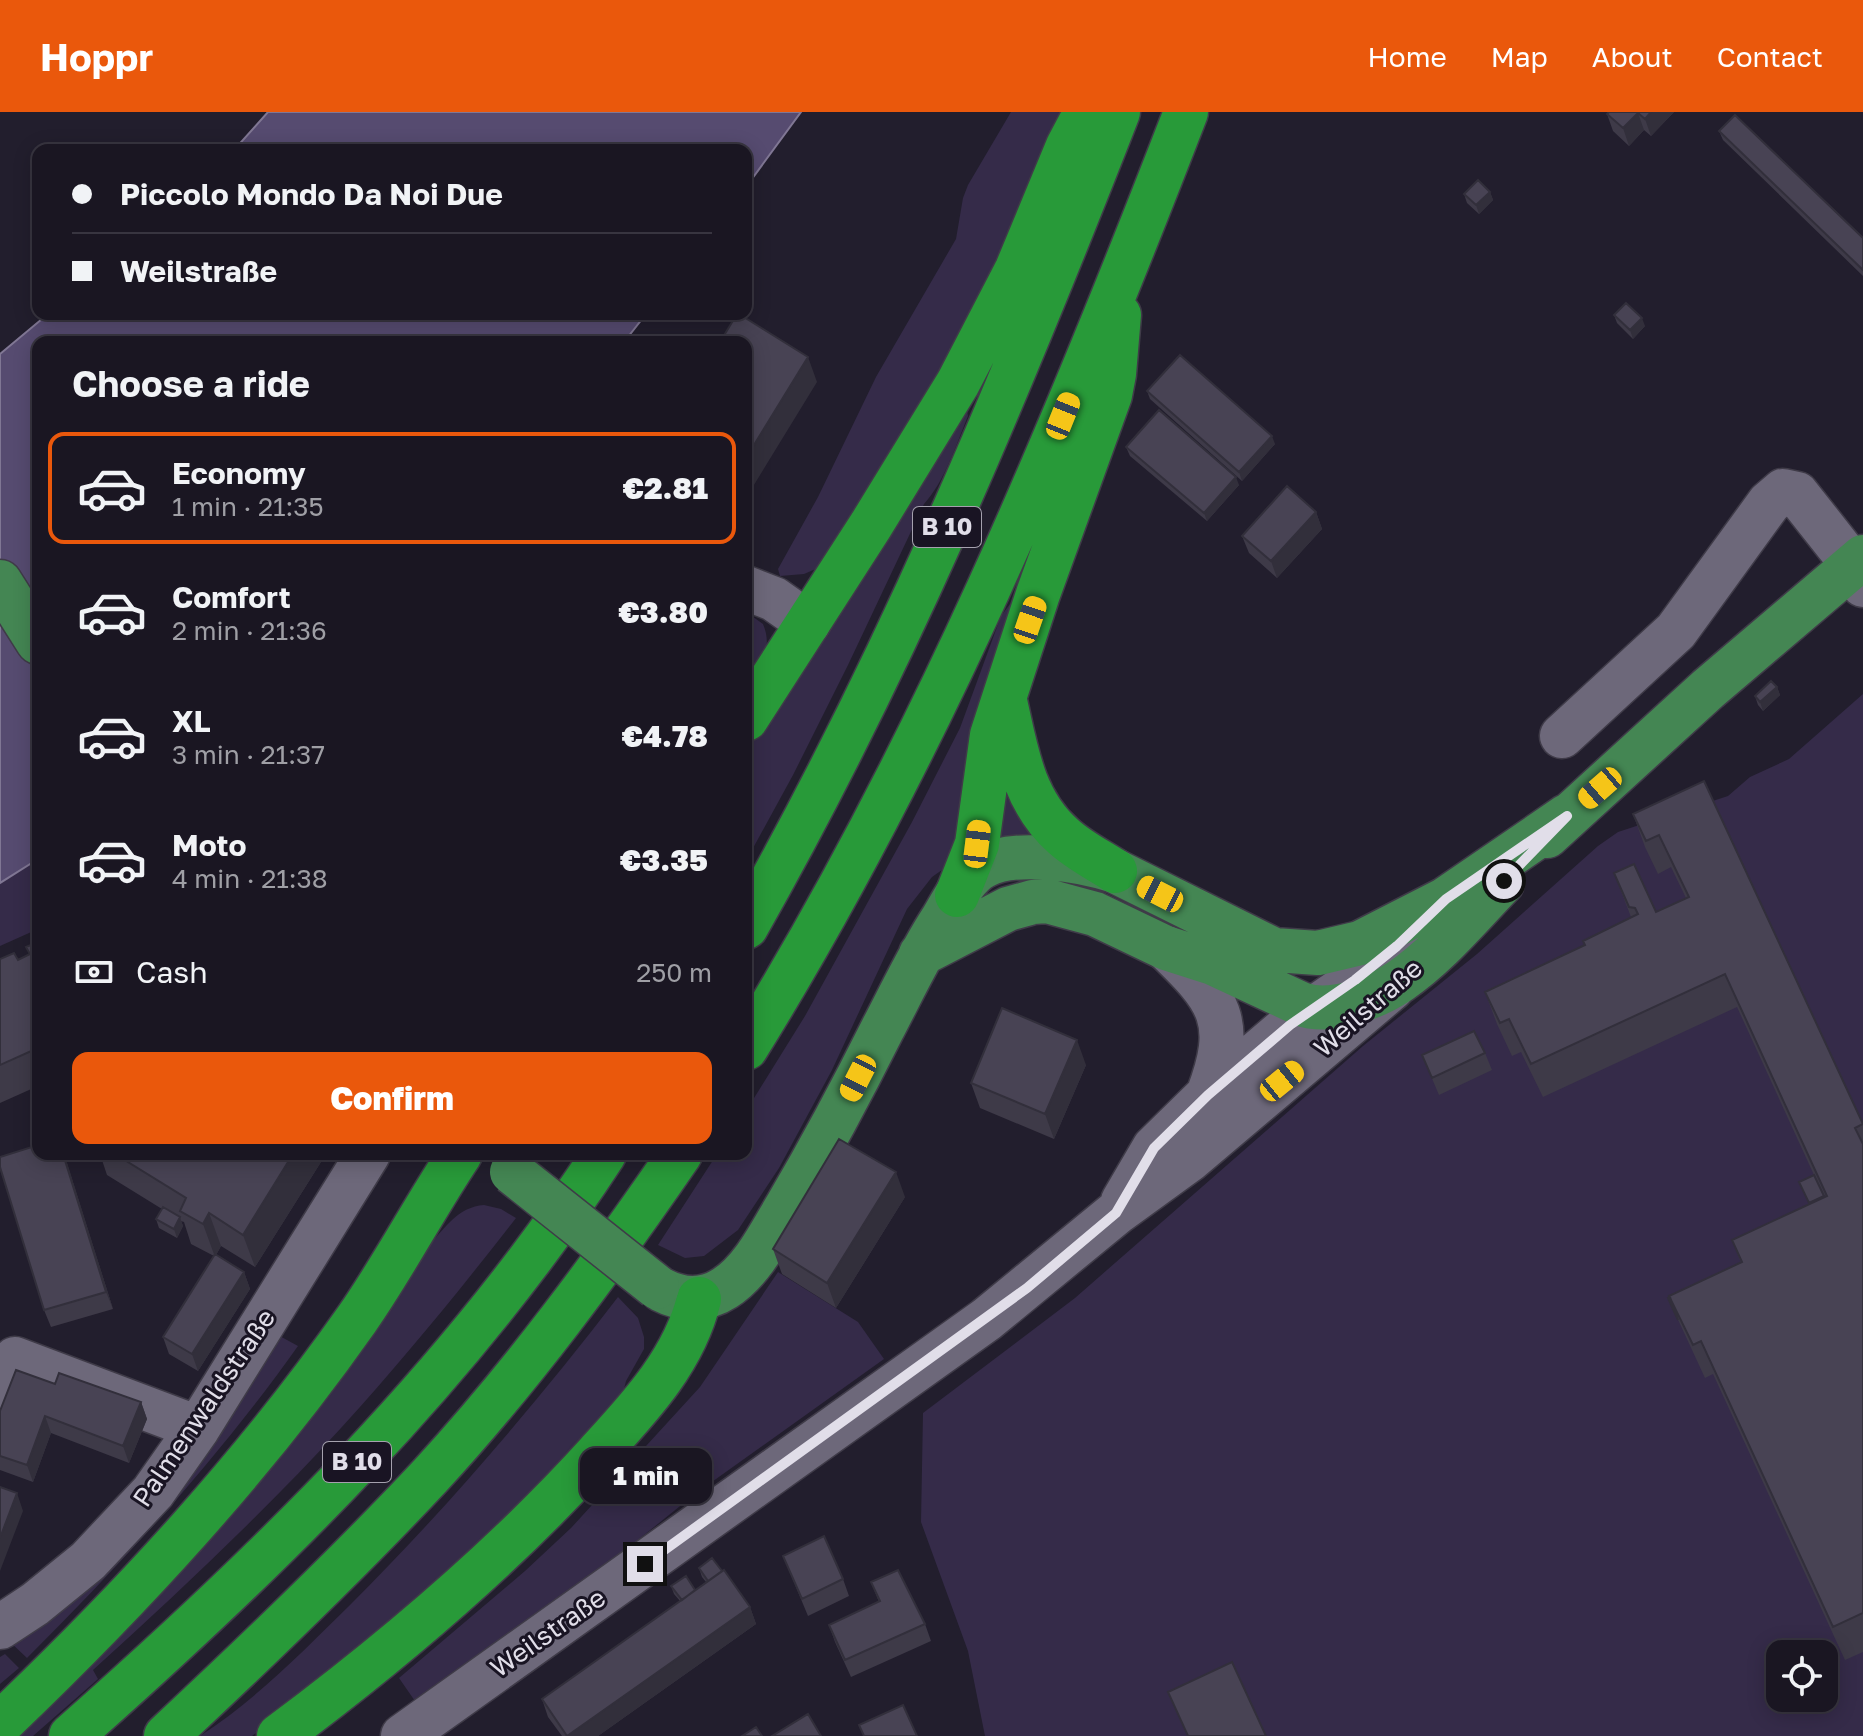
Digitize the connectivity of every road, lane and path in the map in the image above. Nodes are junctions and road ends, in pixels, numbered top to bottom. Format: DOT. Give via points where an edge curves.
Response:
graph roads {
  1 [pos="1086,112"];
  2 [pos="1118,112"];
  3 [pos="1186,112"];
  4 [pos="1123,272"];
  5 [pos="1860,569"];
  6 [pos="0,582"];
  7 [pos="752,590"];
  8 [pos="808,623"];
  9 [pos="32,633"];
  10 [pos="1004,696"];
  11 [pos="752,710"];
  12 [pos="1562,736"];
  13 [pos="1567,816"];
  14 [pos="1115,871"];
  15 [pos="957,895"];
  16 [pos="1446,899"];
  17 [pos="752,916"];
  18 [pos="1166,948"];
  19 [pos="1274,950"];
  20 [pos="919,955"];
  21 [pos="1400,981"];
  22 [pos="1314,1008"];
  23 [pos="752,1038"];
  24 [pos="1282,1081"];
  25 [pos="1208,1095"];
  26 [pos="364,1160"];
  27 [pos="456,1160"];
  28 [pos="600,1160"];
  29 [pos="676,1160"];
  30 [pos="501,1163"];
  31 [pos="1116,1213"];
  32 [pos="699,1299"];
  33 [pos="0,1394"];
  34 [pos="198,1428"];
  35 [pos="0,1627"];
  36 [pos="456,1720"];
  37 [pos="0,1724"];
  38 [pos="71,1736"];
  39 [pos="166,1736"];
  40 [pos="279,1736"];
  41 [pos="403,1736"];
  1 -- 8 [label="highway" via="1017,269 958,383"];
  2 -- 17 [label="highway, B 10" via="990,430 916,597 801,830"];
  3 -- 4 [label="highway, B 10"];
  4 -- 10 [label="highway" via="1110,395"];
  4 -- 23 [label="highway, B 10" via="1000,562 908,760"];
  5 -- 12 [label="street" via="1797,494 1780,493 1676,631"];
  5 -- 13 [label="main road, Weilstraße" via="1708,689"];
  6 -- 9 [label="main road"];
  7 -- 8 [label="street"];
  8 -- 11 [label="highway"];
  10 -- 14 [label="highway" via="1023,776 1039,809 1072,844"];
  10 -- 15 [label="highway" via="989,749 977,844"];
  13 -- 16 [label="main road, Weilstraße"];
  13 -- 21 [label="main road, Weilstraße"];
  14 -- 15 [label="main road" via="1081,861 1009,859 984,865"];
  14 -- 19 [label="main road"];
  15 -- 20 [label="main road"];
  16 -- 19 [label="main road" via="1346,948"];
  16 -- 22 [label="street, Weilstraße" via="1397,946"];
  18 -- 20 [label="main road" via="1095,914 1047,901 1008,909"];
  18 -- 22 [label="main road"];
  18 -- 25 [label="street" via="1206,989 1221,1023 1220,1060"];
  19 -- 22 [label="street" via="1310,987"];
  20 -- 32 [label="main road" via="832,1128 766,1240 733,1282"];
  21 -- 22 [label="main road" via="1370,996"];
  21 -- 24 [label="street, Weilstraße"];
  22 -- 24 [label="street"];
  22 -- 25 [label="street, Weilstraße"];
  24 -- 31 [label="street, Weilstraße"];
  25 -- 31 [label="street, Weilstraße" via="1154,1148"];
  26 -- 34 [label="street, Palmenwaldstraße"];
  27 -- 37 [label="highway" via="358,1317 279,1423 144,1581"];
  28 -- 38 [label="highway, B 10" via="474,1329 383,1434 259,1563"];
  29 -- 39 [label="highway, B 10" via="569,1308 431,1474"];
  30 -- 32 [label="main road, bridge" via="657,1287 677,1297"];
  31 -- 36 [label="street, Weilstraße" via="987,1319"];
  32 -- 40 [label="highway" via="688,1337 670,1365 549,1506 421,1625"];
  33 -- 34 [label="street" via="15,1359"];
  34 -- 35 [label="street, Palmenwaldstraße" via="153,1492 112,1537 62,1583"];
  36 -- 41 [label="street, Weilstraße"];
}
